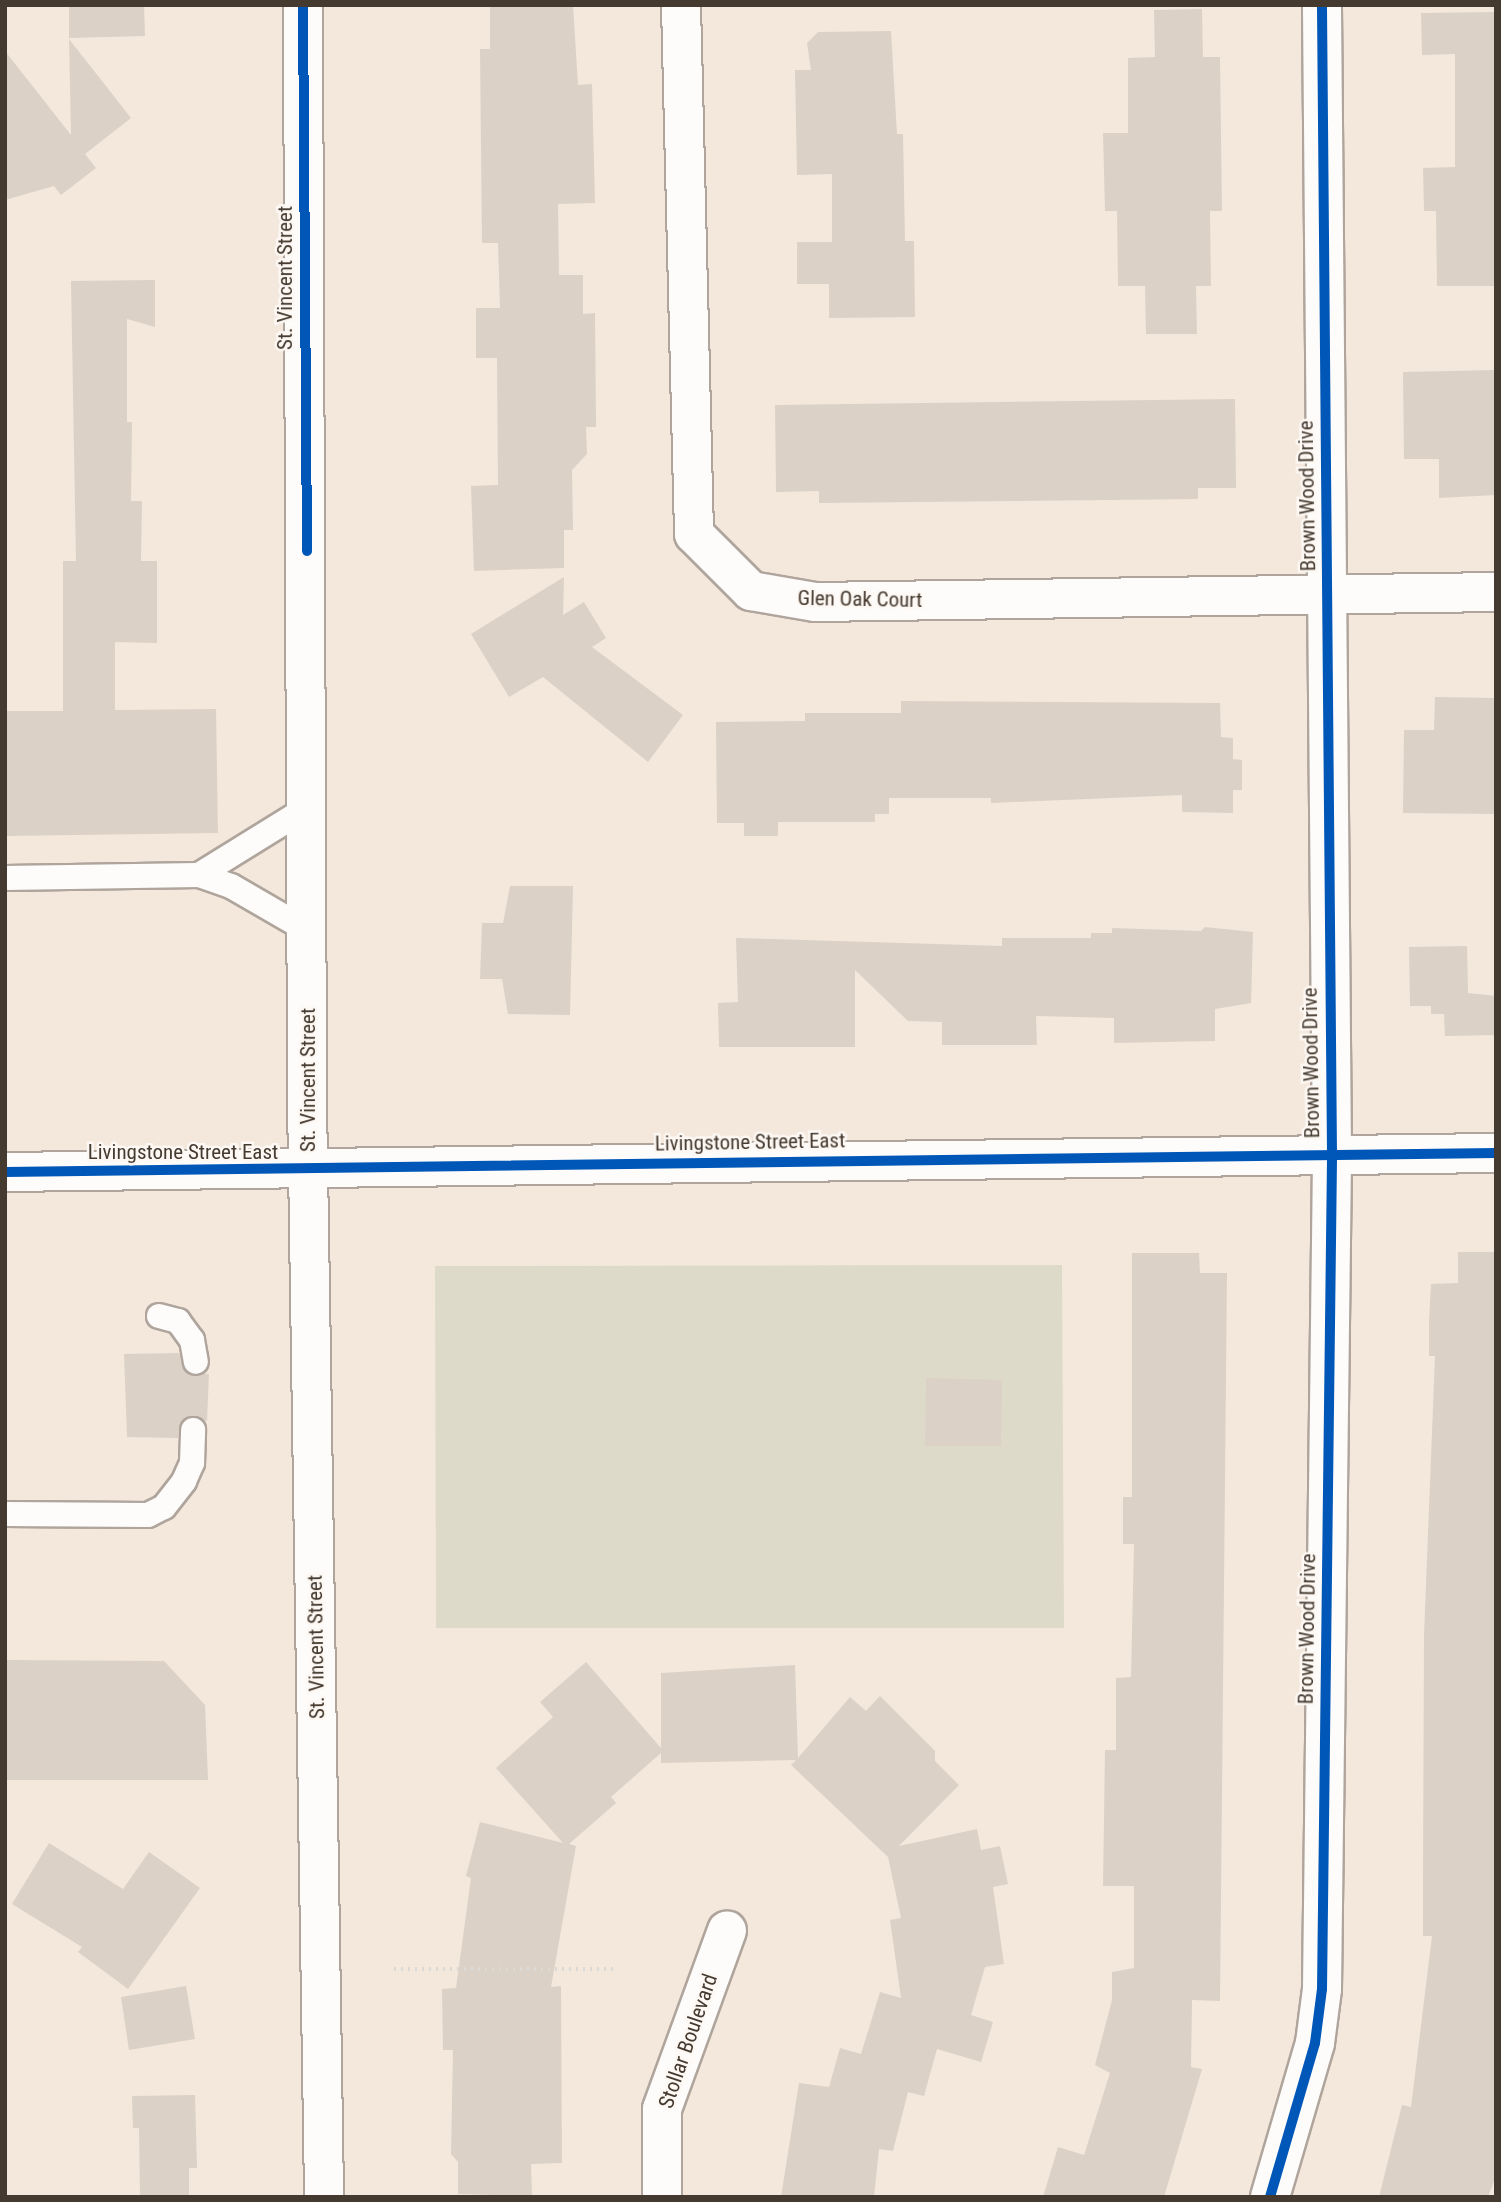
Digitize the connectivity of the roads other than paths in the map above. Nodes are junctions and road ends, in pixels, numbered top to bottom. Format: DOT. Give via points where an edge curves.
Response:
graph roads {
  1 [pos="303,5"];
  2 [pos="681,5"];
  3 [pos="1322,5"];
  4 [pos="1496,592"];
  5 [pos="1328,594"];
  6 [pos="307,808"];
  7 [pos="199,875"];
  8 [pos="5,878"];
  9 [pos="307,930"];
  10 [pos="1496,1153"];
  11 [pos="1332,1154"];
  12 [pos="309,1171"];
  13 [pos="5,1172"];
  14 [pos="159,1316"];
  15 [pos="196,1362"];
  16 [pos="193,1430"];
  17 [pos="5,1514"];
  18 [pos="727,1930"];
  19 [pos="324,2197"];
  20 [pos="662,2197"];
  21 [pos="1270,2197"];
  1 -- 6 [label="street, St. Vincent Street"];
  2 -- 5 [label="street, Glen Oak Court" via="694,534 751,591 814,602"];
  3 -- 5 [label="street, Brown Wood Drive"];
  4 -- 5 [label="street, Glen Oak Court"];
  5 -- 11 [label="street, Brown Wood Drive"];
  6 -- 7 [label="lane"];
  6 -- 9 [label="street, St. Vincent Street"];
  7 -- 8 [label="lane"];
  7 -- 9 [label="lane" via="231,886"];
  9 -- 12 [label="street, St. Vincent Street"];
  10 -- 11 [label="street, Livingstone Street East"];
  11 -- 12 [label="street, Livingstone Street East"];
  11 -- 21 [label="street, Brown Wood Drive" via="1322,1989 1315,2043"];
  12 -- 13 [label="street, Livingstone Street East"];
  12 -- 19 [label="street, St. Vincent Street"];
  14 -- 15 [label="lane" via="178,1321 192,1340"];
  16 -- 17 [label="lane" via="192,1463 184,1481 164,1507 148,1515"];
  18 -- 20 [label="street, Stollar Boulevard" via="662,2109"];
}
